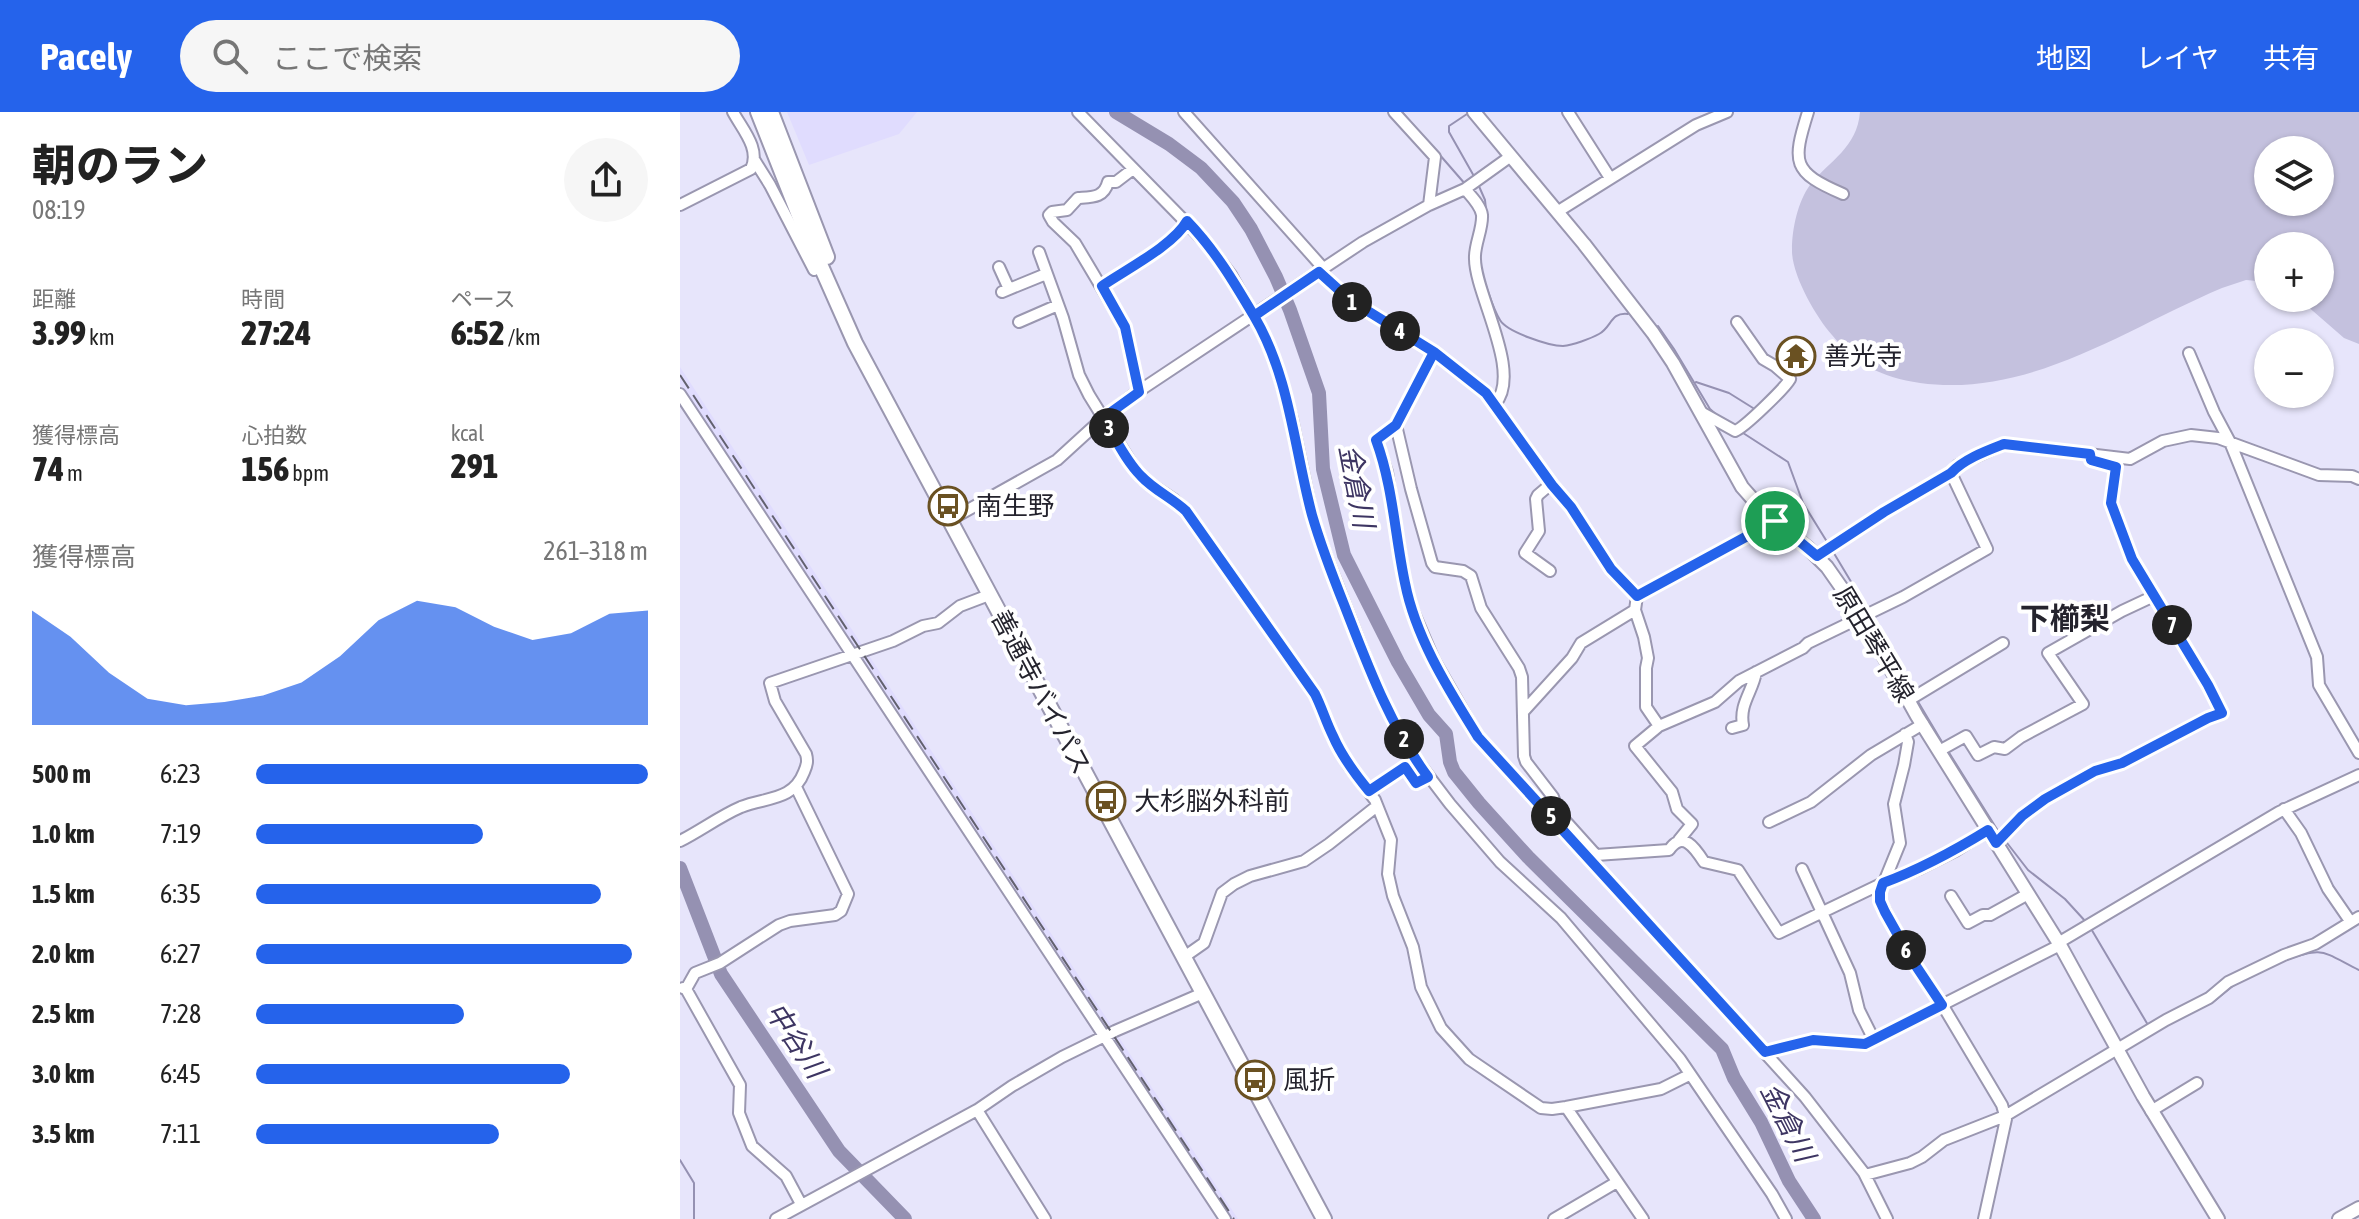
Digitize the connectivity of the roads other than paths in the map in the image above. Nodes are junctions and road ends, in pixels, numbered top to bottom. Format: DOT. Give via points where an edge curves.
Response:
graph roads {
  1 [pos="733,112"];
  2 [pos="758,112"];
  3 [pos="771,112"];
  4 [pos="1078,112"];
  5 [pos="1184,112"];
  6 [pos="1394,112"];
  7 [pos="1474,112"];
  8 [pos="1568,112"];
  9 [pos="1727,112"];
  10 [pos="1808,112"];
  11 [pos="1511,156"];
  12 [pos="755,161"];
  13 [pos="1133,169"];
  14 [pos="1610,178"];
  15 [pos="1471,185"];
  16 [pos="1843,194"];
  17 [pos="680,205"];
  18 [pos="1429,205"];
  19 [pos="1557,212"];
  20 [pos="1187,221"];
  21 [pos="1039,252"];
  22 [pos="999,267"];
  23 [pos="814,270"];
  24 [pos="1322,271"];
  25 [pos="1046,274"];
  26 [pos="1102,286"];
  27 [pos="1058,305"];
  28 [pos="1254,316"];
  29 [pos="1019,322"];
  30 [pos="1737,322"];
  31 [pos="1434,352"];
  32 [pos="2189,353"];
  33 [pos="872,377"];
  34 [pos="1139,392"];
  35 [pos="680,394"];
  36 [pos="1495,404"];
  37 [pos="1701,412"];
  38 [pos="1103,418"];
  39 [pos="1396,425"];
  40 [pos="2230,442"];
  41 [pos="2090,454"];
  42 [pos="1951,473"];
  43 [pos="2359,479"];
  44 [pos="1551,484"];
  45 [pos="950,520"];
  46 [pos="1775,521"];
  47 [pos="1826,551"];
  48 [pos="1550,571"];
  49 [pos="989,595"];
  50 [pos="1637,596"];
  51 [pos="2154,596"];
  52 [pos="1635,610"];
  53 [pos="1867,615"];
  54 [pos="2003,643"];
  55 [pos="854,655"];
  56 [pos="1756,672"];
  57 [pos="1913,698"];
  58 [pos="1523,712"];
  59 [pos="1923,724"];
  60 [pos="1659,726"];
  61 [pos="1732,728"];
  62 [pos="1905,734"];
  63 [pos="1943,748"];
  64 [pos="2359,753"];
  65 [pos="2359,775"];
  66 [pos="1428,777"];
  67 [pos="796,787"];
  68 [pos="1369,791"];
  69 [pos="1377,806"];
  70 [pos="2284,809"];
  71 [pos="1557,818"];
  72 [pos="1769,822"];
  73 [pos="1988,830"];
  74 [pos="2000,839"];
  75 [pos="1679,840"];
  76 [pos="680,841"];
  77 [pos="1802,869"];
  78 [pos="1883,883"];
  79 [pos="2028,894"];
  80 [pos="1951,896"];
  81 [pos="1822,913"];
  82 [pos="2354,919"];
  83 [pos="2059,944"];
  84 [pos="1184,957"];
  85 [pos="683,988"];
  86 [pos="1203,993"];
  87 [pos="1942,1005"];
  88 [pos="1105,1036"];
  89 [pos="1874,1040"];
  90 [pos="2118,1050"];
  91 [pos="1765,1052"];
  92 [pos="1689,1075"];
  93 [pos="2193,1089"];
  94 [pos="1566,1107"];
  95 [pos="977,1110"];
  96 [pos="2151,1111"];
  97 [pos="2005,1116"];
  98 [pos="1865,1175"];
  99 [pos="1617,1182"];
  100 [pos="801,1204"];
  101 [pos="2359,1208"];
  102 [pos="776,1219"];
  103 [pos="1045,1219"];
  104 [pos="1225,1219"];
  105 [pos="1324,1219"];
  106 [pos="1554,1219"];
  107 [pos="1643,1219"];
  108 [pos="1786,1219"];
  109 [pos="1887,1219"];
  110 [pos="1984,1219"];
  111 [pos="2218,1219"];
  112 [pos="2339,1219"];
  1 -- 12 [label="street"];
  2 -- 33 [label="highway, 善通寺バイパス"];
  3 -- 33 [label="highway, 善通寺バイパス"];
  4 -- 13 [label="street"];
  5 -- 24 [label="street"];
  6 -- 18 [label="street" via="1435,157"];
  7 -- 11 [label="main road, 原田琴平線"];
  8 -- 14 [label="street"];
  9 -- 14 [label="street"];
  10 -- 16 [label="street" via="1797,146 1800,163 1817,183"];
  11 -- 15 [label="street"];
  11 -- 19 [label="main road, 原田琴平線"];
  12 -- 17 [label="street" via="748,171"];
  12 -- 23 [label="street"];
  13 -- 20 [label="street"];
  13 -- 26 [label="street" via="1108,182 1097,197 1078,198 1067,210 1049,215 1075,243"];
  14 -- 19 [label="street"];
  15 -- 18 [label="street"];
  15 -- 36 [label="street" via="1482,216 1474,261 1495,326 1504,380"];
  18 -- 24 [label="street"];
  19 -- 37 [label="main road, 原田琴平線" via="1653,333"];
  20 -- 26 [label="street" via="1171,240"];
  20 -- 28 [label="street" via="1226,268"];
  21 -- 25 [label="street"];
  22 -- 25 [label="street" via="1005,290"];
  24 -- 28 [label="street"];
  24 -- 31 [label="street" via="1350,300"];
  25 -- 27 [label="street"];
  26 -- 34 [label="street" via="1125,327"];
  27 -- 29 [label="street"];
  27 -- 38 [label="street" via="1079,375"];
  28 -- 34 [label="street"];
  28 -- 66 [label="street" via="1275,361 1312,515 1337,587 1380,695"];
  30 -- 37 [label="street" via="1763,359 1790,379 1740,429"];
  31 -- 36 [label="street"];
  31 -- 39 [label="street"];
  32 -- 40 [label="street"];
  33 -- 45 [label="highway, 善通寺バイパス"];
  34 -- 38 [label="street"];
  35 -- 55 [label="street"];
  36 -- 44 [label="street"];
  37 -- 46 [label="main road, 原田琴平線" via="1742,487"];
  38 -- 45 [label="street" via="1057,460"];
  38 -- 68 [label="street" via="1143,479 1186,511 1254,606 1315,694 1349,766"];
  39 -- 58 [label="street" via="1432,563 1471,576 1481,608 1519,668"];
  39 -- 71 [label="street" via="1376,440 1387,472 1405,584 1425,641 1478,737"];
  40 -- 41 [label="street" via="2191,435 2163,441 2130,459"];
  40 -- 43 [label="street" via="2319,475"];
  40 -- 64 [label="street" via="2317,657 2319,685"];
  41 -- 42 [label="street" via="2004,444"];
  41 -- 51 [label="street" via="2095,463 2116,467 2111,503 2132,559"];
  42 -- 47 [label="street"];
  42 -- 53 [label="street" via="1987,549"];
  44 -- 48 [label="street" via="1536,499 1539,531 1525,553"];
  44 -- 50 [label="street" via="1611,569"];
  45 -- 49 [label="highway, 善通寺バイパス"];
  46 -- 47 [label="main road, 原田琴平線"];
  46 -- 50 [label="street"];
  47 -- 53 [label="main road, 原田琴平線" via="1827,567"];
  49 -- 55 [label="street" via="960,606 938,623"];
  49 -- 84 [label="highway, 善通寺バイパス"];
  50 -- 52 [label="street"];
  51 -- 63 [label="street" via="2048,653 2083,704 2005,749 1994,747 1978,755 1966,736"];
  51 -- 74 [label="street" via="2222,713 2045,799"];
  52 -- 58 [label="street" via="1581,643"];
  52 -- 60 [label="street" via="1648,658 1646,707"];
  53 -- 56 [label="street"];
  53 -- 57 [label="main road, 原田琴平線"];
  54 -- 57 [label="street" via="1979,653 1948,682"];
  55 -- 67 [label="street" via="770,683 808,762"];
  55 -- 88 [label="street"];
  56 -- 60 [label="street" via="1715,702"];
  56 -- 61 [label="street" via="1744,702 1743,725"];
  57 -- 59 [label="main road, 原田琴平線"];
  58 -- 71 [label="street" via="1524,756 1553,797"];
  59 -- 62 [label="street"];
  59 -- 63 [label="main road, 原田琴平線"];
  60 -- 75 [label="street" via="1635,746 1692,824"];
  62 -- 72 [label="street" via="1811,802"];
  62 -- 78 [label="street" via="1908,742 1894,804 1900,843"];
  63 -- 73 [label="main road, 原田琴平線"];
  65 -- 70 [label="street"];
  66 -- 68 [label="street" via="1416,783 1405,767"];
  66 -- 108 [label="street" via="1500,862 1561,918 1680,1059"];
  67 -- 76 [label="street" via="779,798 739,808"];
  67 -- 85 [label="street" via="848,894 841,911 779,925 695,973"];
  68 -- 69 [label="street"];
  69 -- 84 [label="street" via="1304,861 1250,876 1222,893 1204,943"];
  69 -- 94 [label="street" via="1391,840 1388,874 1393,896 1413,947 1421,987 1441,1028 1469,1059 1532,1103"];
  70 -- 82 [label="street" via="2328,889"];
  70 -- 83 [label="street"];
  71 -- 75 [label="street" via="1596,855 1669,850"];
  71 -- 91 [label="street"];
  73 -- 74 [label="main road, 原田琴平線"];
  73 -- 78 [label="street"];
  74 -- 79 [label="main road, 原田琴平線"];
  75 -- 81 [label="street" via="1696,849 1704,862 1738,870 1779,933"];
  77 -- 81 [label="street"];
  78 -- 81 [label="street"];
  78 -- 87 [label="street" via="1880,901 1885,912"];
  79 -- 80 [label="street" via="1968,923"];
  79 -- 83 [label="main road, 原田琴平線"];
  81 -- 89 [label="street"];
  82 -- 90 [label="street" via="2315,944 2228,982"];
  83 -- 87 [label="street"];
  83 -- 90 [label="main road, 原田琴平線"];
  84 -- 86 [label="highway, 善通寺バイパス"];
  85 -- 100 [label="street" via="740,1085 739,1113 752,1146 786,1176"];
  86 -- 88 [label="street"];
  86 -- 105 [label="highway, 善通寺バイパス"];
  87 -- 89 [label="street"];
  87 -- 97 [label="street"];
  88 -- 95 [label="street"];
  88 -- 104 [label="street"];
  89 -- 91 [label="street" via="1859,1045 1813,1040"];
  90 -- 96 [label="main road, 原田琴平線"];
  90 -- 97 [label="street"];
  91 -- 98 [label="street"];
  92 -- 94 [label="street" via="1661,1089"];
  93 -- 96 [label="street"];
  94 -- 99 [label="street"];
  95 -- 100 [label="street"];
  95 -- 103 [label="street"];
  96 -- 111 [label="main road, 原田琴平線"];
  97 -- 98 [label="street" via="1953,1136 1910,1163"];
  97 -- 110 [label="street"];
  98 -- 109 [label="street"];
  99 -- 106 [label="street"];
  99 -- 107 [label="street"];
  100 -- 102 [label="street"];
  101 -- 112 [label="main road"];
}
